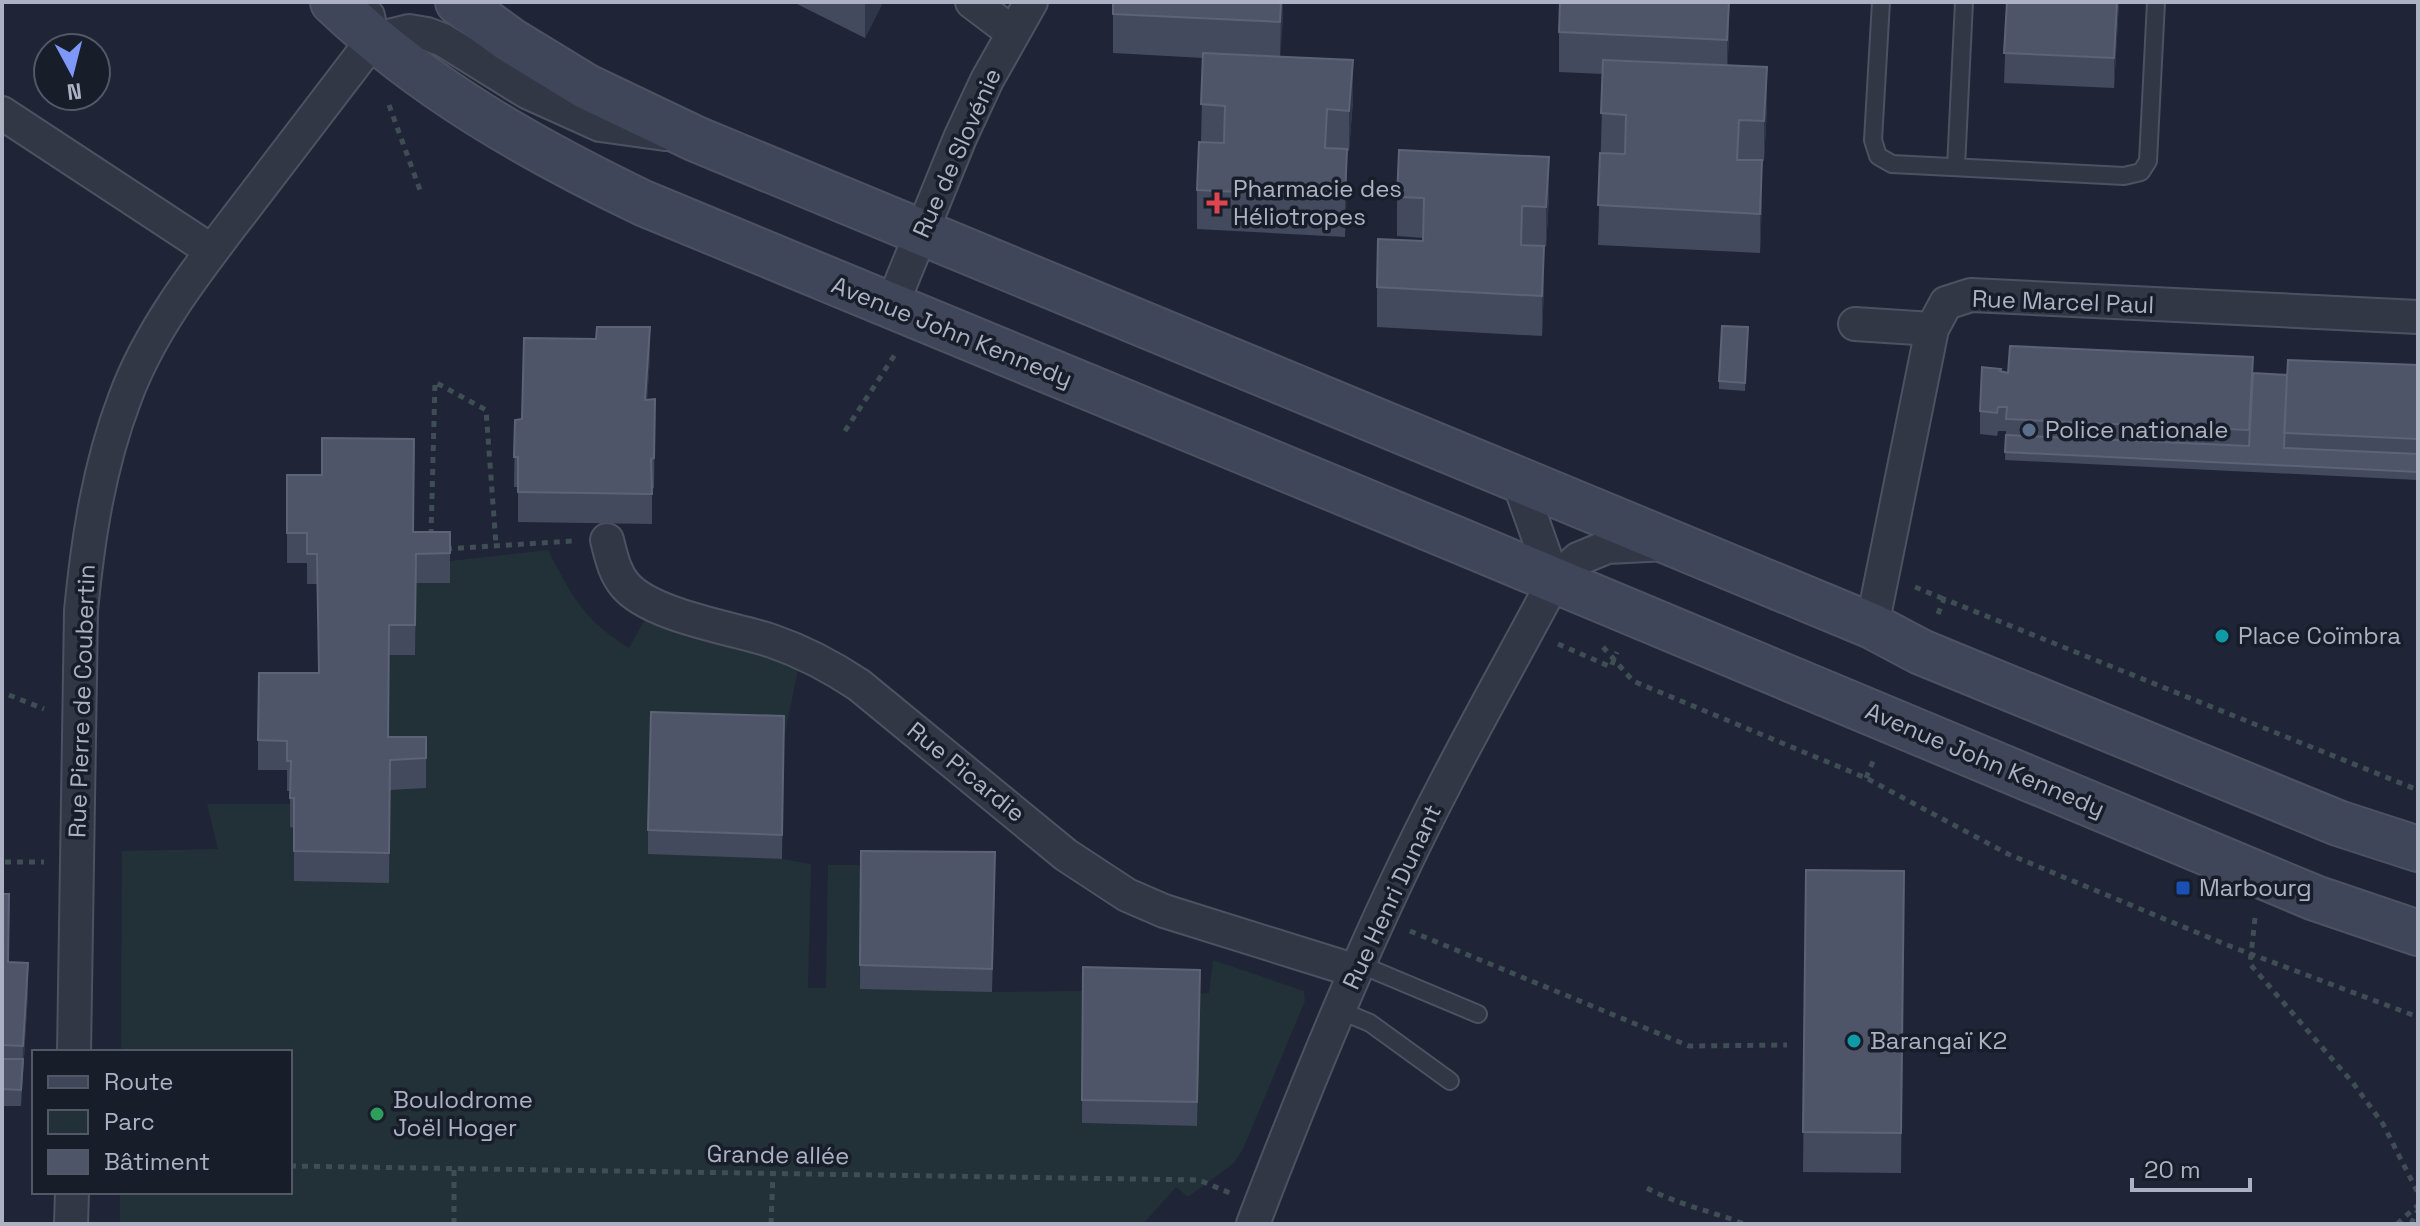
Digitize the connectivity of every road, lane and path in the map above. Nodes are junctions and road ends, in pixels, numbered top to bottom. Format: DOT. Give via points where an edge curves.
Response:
graph roads {
  1 [pos="333,2"];
  2 [pos="458,2"];
  3 [pos="972,2"];
  4 [pos="1031,2"];
  5 [pos="1881,2"];
  6 [pos="1964,2"];
  7 [pos="2156,2"];
  8 [pos="369,21"];
  9 [pos="1013,33"];
  10 [pos="2,113"];
  11 [pos="696,139"];
  12 [pos="1956,167"];
  13 [pos="922,233"];
  14 [pos="212,251"];
  15 [pos="891,307"];
  16 [pos="2418,317"];
  17 [pos="1855,324"];
  18 [pos="1932,329"];
  19 [pos="1518,480"];
  20 [pos="607,540"];
  21 [pos="1674,544"];
  22 [pos="496,545"];
  23 [pos="444,549"];
  24 [pos="431,550"];
  25 [pos="1554,581"];
  26 [pos="1872,626"];
  27 [pos="1597,638"];
  28 [pos="1921,652"];
  29 [pos="1877,753"];
  30 [pos="1866,778"];
  31 [pos="2418,790"];
  32 [pos="2418,849"];
  33 [pos="2256,909"];
  34 [pos="1380,919"];
  35 [pos="2418,933"];
  36 [pos="2251,953"];
  37 [pos="1358,967"];
  38 [pos="1339,1010"];
  39 [pos="1478,1014"];
  40 [pos="2418,1017"];
  41 [pos="1787,1045"];
  42 [pos="74,1050"];
  43 [pos="1450,1081"];
  44 [pos="292,1166"];
  45 [pos="454,1168"];
  46 [pos="773,1173"];
  47 [pos="1647,1188"];
  48 [pos="2418,1193"];
  49 [pos="72,1194"];
  50 [pos="2418,1208"];
  51 [pos="1257,1215"];
  52 [pos="71,1224"];
  53 [pos="454,1224"];
  54 [pos="771,1224"];
  55 [pos="1744,1224"];
  56 [pos="2397,1224"];
  57 [pos="2411,1224"];
  1 -- 8 [label="main road, Avenue John Kennedy"];
  2 -- 11 [label="main road" via="587,87"];
  3 -- 9 [label="street"];
  4 -- 9 [label="street, Rue de Slovénie"];
  5 -- 12 [label="lane" via="1873,140 1878,156 1892,164"];
  6 -- 12 [label="lane"];
  7 -- 12 [label="lane" via="2148,161 2141,172 2124,176"];
  8 -- 11 [label="street" via="443,40 527,92 600,125"];
  8 -- 14 [label="street, Rue Pierre de Coubertin"];
  8 -- 15 [label="main road, Avenue John Kennedy" via="431,84 570,168"];
  9 -- 13 [label="street, Rue de Slovénie" via="960,138"];
  10 -- 14 [label="street"];
  11 -- 13 [label="main road"];
  13 -- 15 [label="street, Rue de Slovénie"];
  13 -- 19 [label="main road"];
  14 -- 42 [label="street, Rue Pierre de Coubertin" via="163,322 125,396 88,541 81,611"];
  15 -- 25 [label="main road, Avenue John Kennedy"];
  16 -- 18 [label="street, Rue Marcel Paul" via="1971,295 1946,303"];
  17 -- 18 [label="street"];
  18 -- 26 [label="street, Rue Marcel Paul"];
  19 -- 21 [label="main road"];
  19 -- 25 [label="street"];
  20 -- 22 [label="path"];
  20 -- 37 [label="street, Rue Picardie" via="614,568 639,598 772,641 833,667 1066,855 1127,895 1164,911"];
  21 -- 25 [label="street" via="1607,547 1578,559"];
  21 -- 26 [label="main road"];
  22 -- 23 [label="path"];
  22 -- 24 [label="path" via="486,410 435,382"];
  25 -- 34 [label="street, Rue Henri Dunant" via="1444,785"];
  25 -- 35 [label="main road, Avenue John Kennedy" via="2315,898"];
  26 -- 28 [label="main road"];
  27 -- 30 [label="path" via="1633,681"];
  28 -- 31 [label="path" via="1944,599"];
  28 -- 32 [label="main road" via="2338,823"];
  29 -- 30 [label="path"];
  30 -- 36 [label="path" via="2008,854"];
  33 -- 36 [label="path"];
  34 -- 37 [label="street, Rue Henri Dunant"];
  34 -- 41 [label="path" via="1689,1046"];
  36 -- 40 [label="path"];
  36 -- 48 [label="path" via="2250,964 2383,1124"];
  37 -- 38 [label="street, Rue Henri Dunant"];
  37 -- 39 [label="lane"];
  38 -- 43 [label="lane" via="1370,1023"];
  38 -- 51 [label="street, Rue Henri Dunant"];
  44 -- 45 [label="path, Grande allée"];
  45 -- 46 [label="path, Grande allée"];
  45 -- 53 [label="path"];
  46 -- 51 [label="path, Grande allée" via="1199,1180"];
  46 -- 54 [label="path"];
  47 -- 55 [label="path"];
  49 -- 52 [label="street"];
  50 -- 56 [label="path"];
  50 -- 57 [label="path"];
}
